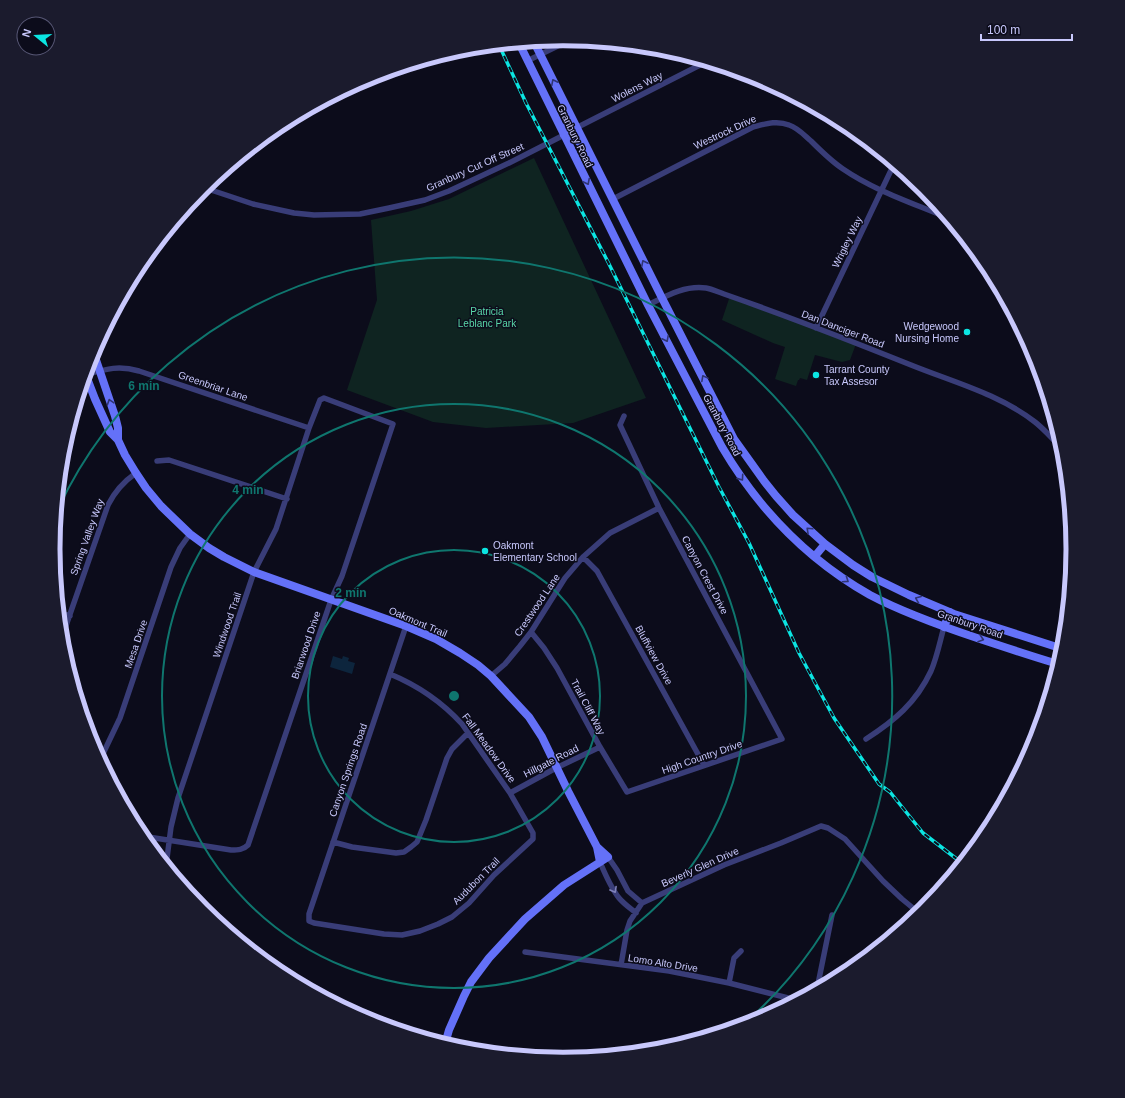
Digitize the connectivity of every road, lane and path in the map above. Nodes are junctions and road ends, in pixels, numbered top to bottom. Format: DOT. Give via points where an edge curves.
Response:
graph roads {
  1 [pos="557,46"];
  2 [pos="536,47"];
  3 [pos="521,48"];
  4 [pos="540,54"];
  5 [pos="527,61"];
  6 [pos="700,65"];
  7 [pos="566,106"];
  8 [pos="576,128"];
  9 [pos="564,135"];
  10 [pos="590,155"];
  11 [pos="892,169"];
  12 [pos="211,189"];
  13 [pos="882,190"];
  14 [pos="613,199"];
  15 [pos="938,214"];
  16 [pos="662,298"];
  17 [pos="648,305"];
  18 [pos="816,328"];
  19 [pos="96,361"];
  20 [pos="100,371"];
  21 [pos="92,373"];
  22 [pos="88,382"];
  23 [pos="624,416"];
  24 [pos="393,424"];
  25 [pos="309,428"];
  26 [pos="734,439"];
  27 [pos="118,440"];
  28 [pos="1053,440"];
  29 [pos="722,447"];
  30 [pos="157,461"];
  31 [pos="136,473"];
  32 [pos="287,499"];
  33 [pos="659,508"];
  34 [pos="190,534"];
  35 [pos="825,544"];
  36 [pos="815,556"];
  37 [pos="583,557"];
  38 [pos="254,572"];
  39 [pos="331,600"];
  40 [pos="950,612"];
  41 [pos="64,614"];
  42 [pos="70,616"];
  43 [pos="406,626"];
  44 [pos="66,627"];
  45 [pos="944,627"];
  46 [pos="531,632"];
  47 [pos="1056,647"];
  48 [pos="1052,662"];
  49 [pos="390,674"];
  50 [pos="491,676"];
  51 [pos="468,733"];
  52 [pos="782,738"];
  53 [pos="866,739"];
  54 [pos="600,747"];
  55 [pos="103,753"];
  56 [pos="704,765"];
  57 [pos="556,768"];
  58 [pos="510,792"];
  59 [pos="627,792"];
  60 [pos="151,837"];
  61 [pos="533,839"];
  62 [pos="169,840"];
  63 [pos="333,842"];
  64 [pos="597,847"];
  65 [pos="608,856"];
  66 [pos="167,860"];
  67 [pos="600,862"];
  68 [pos="642,903"];
  69 [pos="914,909"];
  70 [pos="636,913"];
  71 [pos="832,915"];
  72 [pos="309,921"];
  73 [pos="742,951"];
  74 [pos="525,952"];
  75 [pos="621,965"];
  76 [pos="818,982"];
  77 [pos="728,983"];
  78 [pos="789,998"];
  79 [pos="447,1038"];
  1 -- 4 [label="street"];
  2 -- 4 [label="main road, Granbury Road"];
  3 -- 5 [label="main road, Granbury Road"];
  4 -- 5 [label="street"];
  7 -- 4 [label="main road, Granbury Road, one-way"];
  5 -- 9 [label="main road, Granbury Road"];
  6 -- 8 [label="street, Wolens Way"];
  7 -- 8 [label="main road, Granbury Road"];
  7 -- 9 [label="main road" via="568,127"];
  8 -- 10 [label="main road, Granbury Road"];
  9 -- 10 [label="main road" via="571,135"];
  9 -- 12 [label="street, Granbury Cut Off Street" via="449,191 425,200 360,214 294,213 252,204"];
  9 -- 17 [label="main road, Granbury Road, one-way"];
  10 -- 14 [label="main road, Granbury Road"];
  11 -- 13 [label="street, Wrigley Way"];
  13 -- 14 [label="street, Westrock Drive" via="844,170 791,125 768,123 753,127"];
  13 -- 15 [label="street, Westrock Drive"];
  13 -- 18 [label="street, Wrigley Way"];
  16 -- 14 [label="main road, Granbury Road, one-way"];
  16 -- 17 [label="street, Dan Danciger Road"];
  16 -- 18 [label="street, Dan Danciger Road" via="679,290 706,288"];
  26 -- 16 [label="main road, Granbury Road, one-way"];
  17 -- 29 [label="main road, Granbury Road, one-way"];
  18 -- 28 [label="street, Dan Danciger Road" via="986,394 1021,412"];
  19 -- 20 [label="main road, Oakmont Trail"];
  20 -- 21 [label="street, Greenbriar Lane"];
  20 -- 25 [label="street, Greenbriar Lane" via="128,368 139,371"];
  27 -- 20 [label="main road, Oakmont Trail, one-way" via="115,416"];
  22 -- 27 [label="main road, Oakmont Trail" via="110,432"];
  23 -- 33 [label="street, Canyon Crest Drive" via="620,425"];
  24 -- 25 [label="street, Windwood Trail" via="324,398 320,400"];
  24 -- 39 [label="street, Briarwood Drive" via="342,576"];
  25 -- 32 [label="street, Windwood Trail"];
  26 -- 29 [label="main road"];
  35 -- 26 [label="main road, Granbury Road, one-way" via="776,496"];
  27 -- 31 [label="main road, Oakmont Trail"];
  29 -- 36 [label="main road, Granbury Road, one-way" via="746,486 761,504 794,539"];
  30 -- 32 [label="street" via="169,460"];
  31 -- 34 [label="main road, Oakmont Trail" via="161,506"];
  31 -- 42 [label="street, Spring Valley Way" via="119,487 108,505"];
  32 -- 38 [label="street, Windwood Trail" via="273,538"];
  33 -- 37 [label="street, Crestwood Lane" via="610,533"];
  33 -- 52 [label="street, Canyon Crest Drive"];
  34 -- 38 [label="main road, Oakmont Trail" via="219,554"];
  34 -- 55 [label="street, Mesa Drive" via="171,568 120,718"];
  35 -- 36 [label="main road"];
  40 -- 35 [label="main road, Granbury Road, one-way" via="872,577"];
  36 -- 45 [label="main road, Granbury Road, one-way" via="871,595"];
  37 -- 46 [label="street, Crestwood Lane" via="565,578"];
  37 -- 56 [label="street, Bluffview Drive" via="597,571"];
  38 -- 39 [label="main road, Oakmont Trail"];
  38 -- 62 [label="street, Windwood Trail" via="178,798"];
  39 -- 43 [label="main road, Oakmont Trail"];
  39 -- 62 [label="street, Briarwood Drive" via="248,845 244,849 231,850"];
  40 -- 45 [label="main road"];
  40 -- 47 [label="main road, Granbury Road"];
  41 -- 42 [label="street"];
  42 -- 44 [label="street, Spring Valley Way"];
  43 -- 49 [label="street, Canyon Springs Road"];
  43 -- 50 [label="main road, Oakmont Trail" via="460,653"];
  45 -- 48 [label="main road, Granbury Road, one-way"];
  45 -- 53 [label="street" via="931,670 917,695 890,723"];
  46 -- 50 [label="street, Crestwood Lane" via="505,664"];
  46 -- 54 [label="street, Trail Cliff Way" via="557,668"];
  49 -- 51 [label="street, Fall Meadow Drive" via="436,699"];
  49 -- 63 [label="street, Canyon Springs Road"];
  50 -- 57 [label="main road, Oakmont Trail" via="529,717 542,737"];
  51 -- 58 [label="street, Fall Meadow Drive"];
  51 -- 63 [label="street" via="447,758 426,820 417,842 412,847 396,853 352,848"];
  52 -- 56 [label="street, High Country Drive"];
  54 -- 57 [label="street, Hillgate Road"];
  54 -- 59 [label="street, Trail Cliff Way"];
  56 -- 59 [label="street, High Country Drive"];
  57 -- 58 [label="street, Hillgate Road"];
  57 -- 64 [label="main road, Oakmont Trail"];
  58 -- 61 [label="street, Fall Meadow Drive" via="533,833"];
  60 -- 62 [label="street"];
  61 -- 72 [label="street, Audubon Trail" via="494,875 469,903 438,924 420,931 402,935"];
  62 -- 66 [label="street, Windwood Trail"];
  63 -- 72 [label="street, Canyon Springs Road" via="309,914"];
  64 -- 65 [label="main road, Oakmont Trail"];
  64 -- 67 [label="main road, Oakmont Trail"];
  65 -- 67 [label="main road"];
  65 -- 68 [label="street, Oakmont Trail" via="628,891"];
  67 -- 70 [label="street, Oakmont Trail, one-way" via="618,897"];
  67 -- 79 [label="main road" via="564,885 525,919 489,958 471,982"];
  68 -- 69 [label="street, Beverly Glen Drive" via="724,865 821,826 845,839 883,881"];
  68 -- 70 [label="street"];
  70 -- 75 [label="street" via="627,930"];
  71 -- 76 [label="street"];
  73 -- 77 [label="street" via="734,958"];
  74 -- 75 [label="street, Lomo Alto Drive"];
  75 -- 77 [label="street, Lomo Alto Drive" via="669,971"];
  77 -- 78 [label="street, Lomo Alto Drive"];
}
